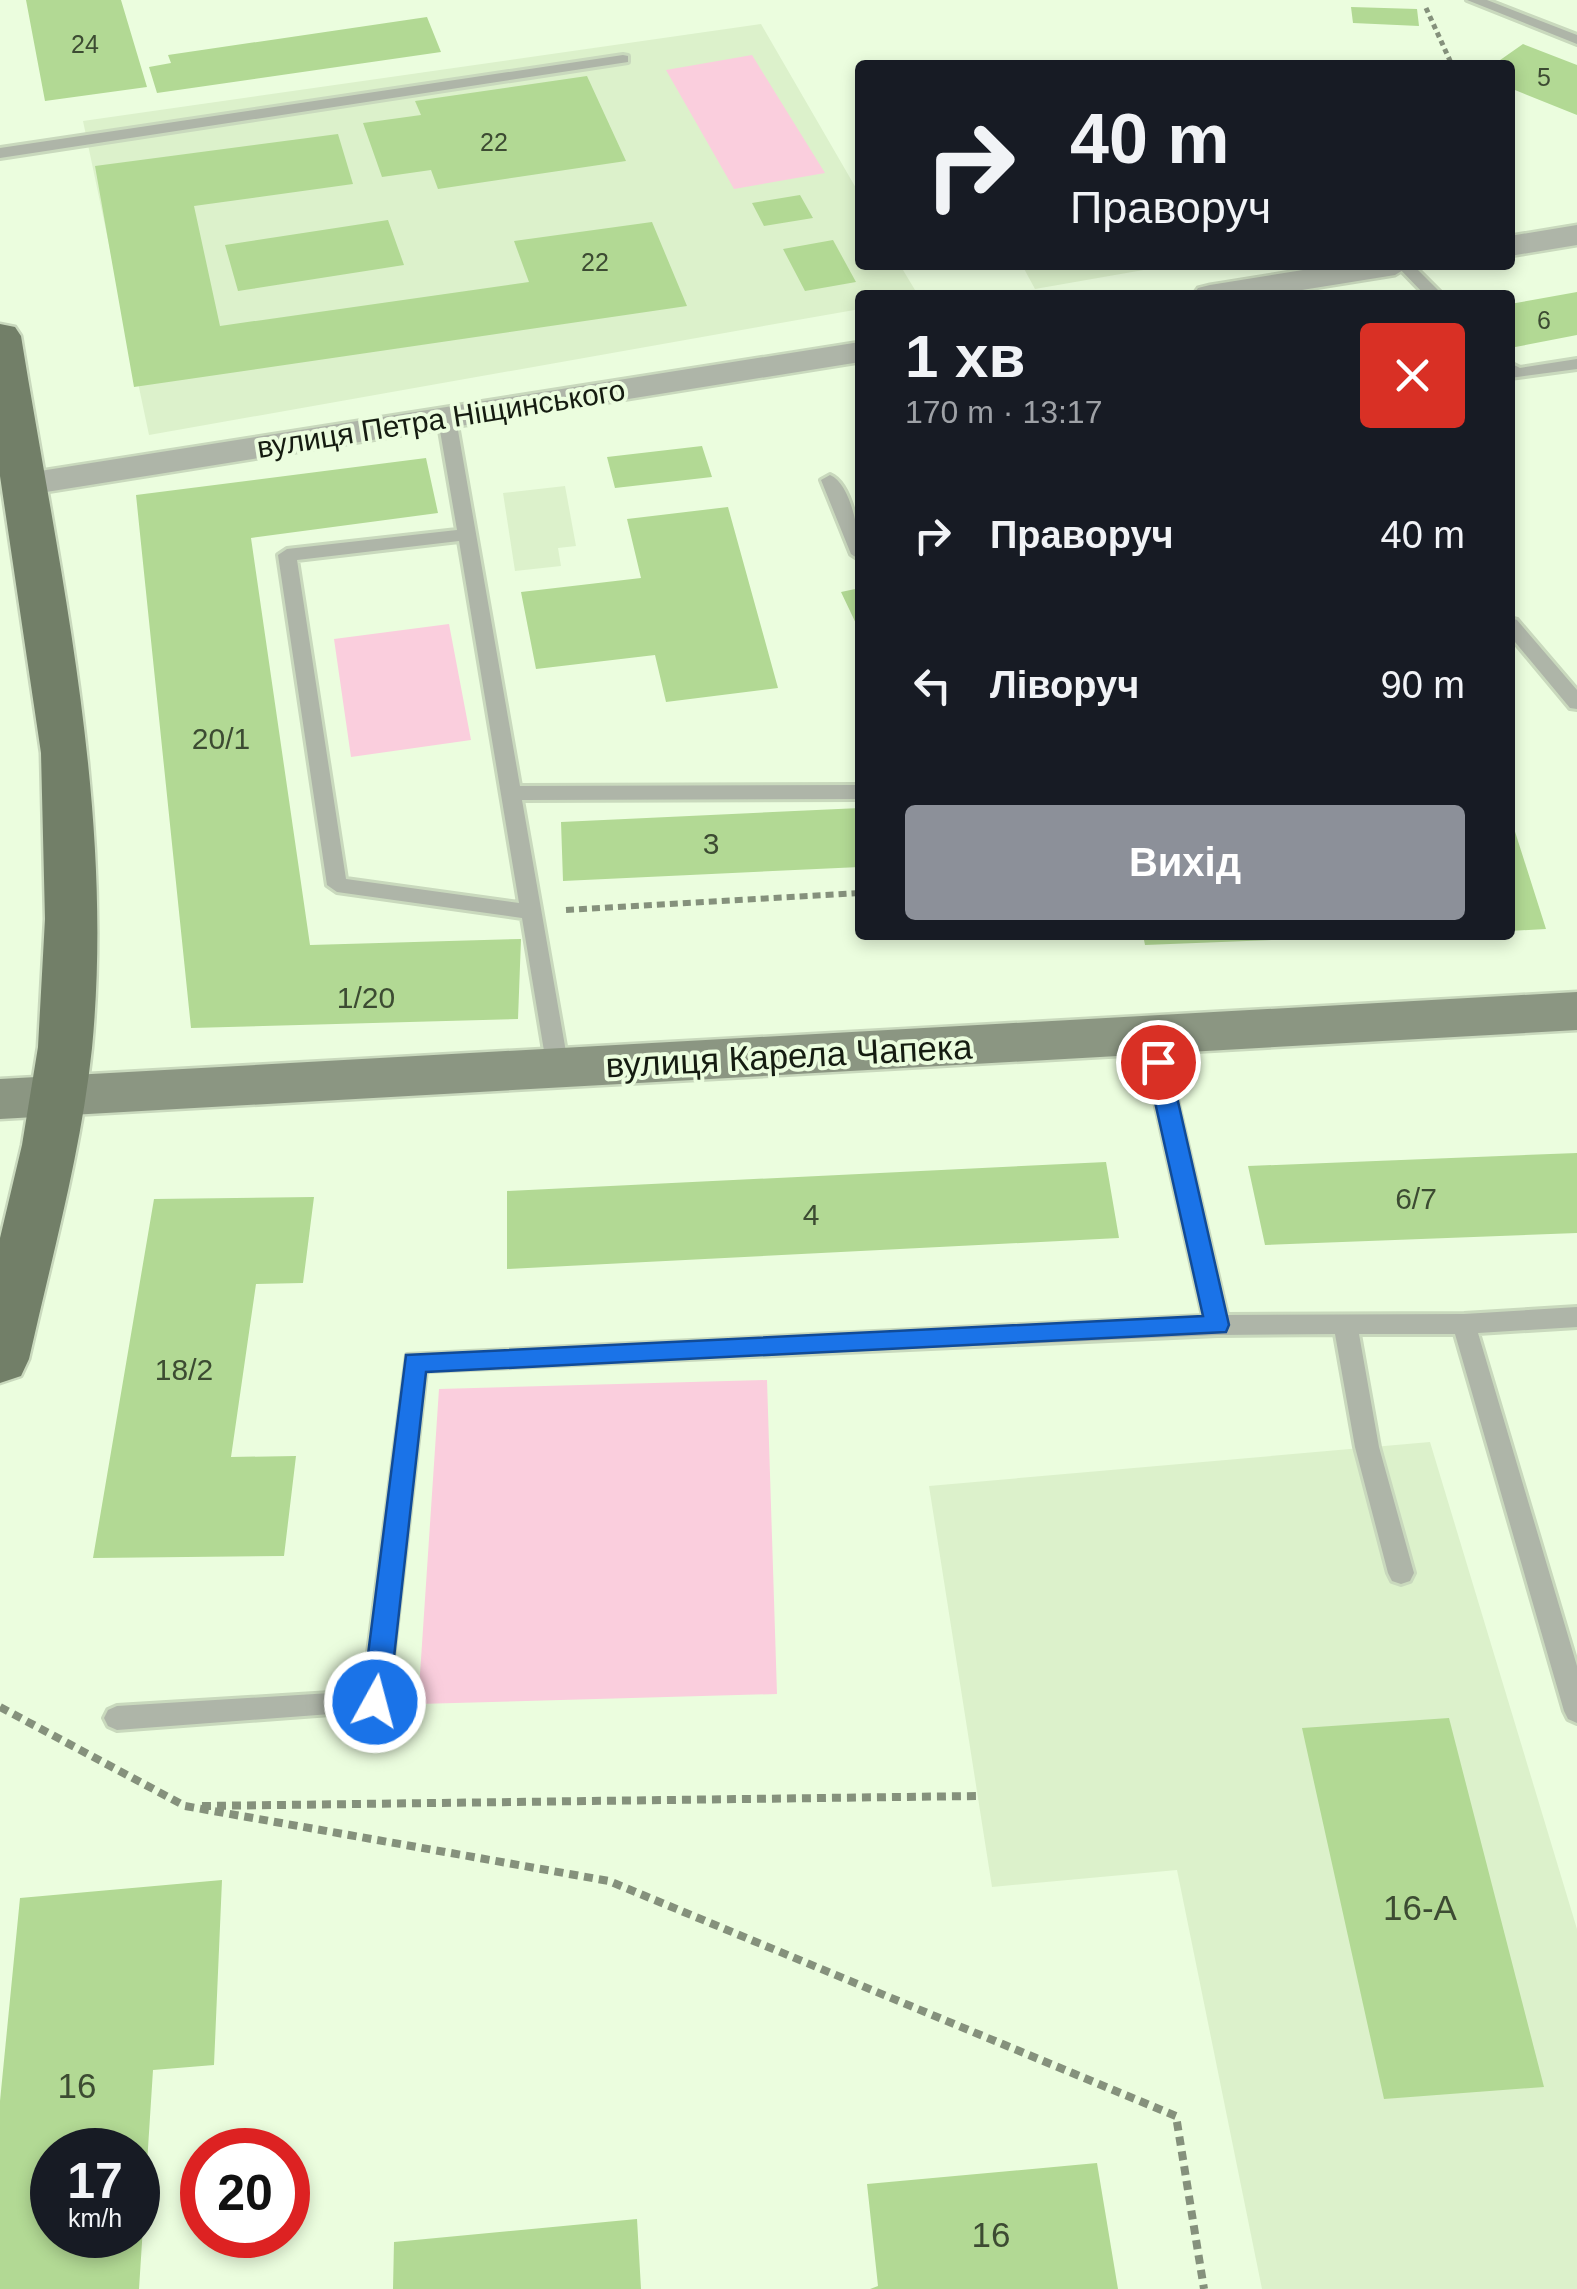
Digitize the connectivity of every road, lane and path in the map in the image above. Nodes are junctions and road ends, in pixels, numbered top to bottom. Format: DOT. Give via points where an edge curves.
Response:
graph roads {
  1 [pos="1474,0"];
  2 [pos="1426,8"];
  3 [pos="1577,40"];
  4 [pos="624,59"];
  5 [pos="1450,60"];
  6 [pos="0,153"];
  7 [pos="1577,234"];
  8 [pos="1515,245"];
  9 [pos="1364,270"];
  10 [pos="1409,270"];
  11 [pos="1241,290"];
  12 [pos="1430,290"];
  13 [pos="0,336"];
  14 [pos="855,353"];
  15 [pos="1577,364"];
  16 [pos="1515,373"];
  17 [pos="447,419"];
  18 [pos="830,480"];
  19 [pos="21,484"];
  20 [pos="463,534"];
  21 [pos="855,542"];
  22 [pos="1515,630"];
  23 [pos="1577,703"];
  24 [pos="509,792"];
  25 [pos="855,792"];
  26 [pos="855,893"];
  27 [pos="530,912"];
  28 [pos="1577,1011"];
  29 [pos="1151,1035"];
  30 [pos="558,1068"];
  31 [pos="58,1097"];
  32 [pos="0,1099"];
  33 [pos="1577,1317"];
  34 [pos="1464,1324"];
  35 [pos="1217,1325"];
  36 [pos="1345,1325"];
  37 [pos="0,1359"];
  38 [pos="1401,1573"];
  39 [pos="0,1707"];
  40 [pos="1577,1711"];
  41 [pos="116,1718"];
  42 [pos="978,1796"];
  43 [pos="185,1806"];
  44 [pos="1204,2289"];
  1 -- 3 [label="lane"];
  2 -- 5 [label="path"];
  4 -- 6 [label="lane"];
  7 -- 8 [label="street"];
  9 -- 11 [label="street"];
  10 -- 12 [label="lane"];
  13 -- 19 [label="main road"];
  14 -- 17 [label="street, вулиця Петра Ніщинського"];
  15 -- 16 [label="lane"];
  17 -- 19 [label="street, вулиця Петра Ніщинського"];
  17 -- 20 [label="lane"];
  18 -- 21 [label="lane"];
  19 -- 31 [label="main road" via="65,753 71,920"];
  20 -- 24 [label="lane"];
  20 -- 27 [label="lane" via="287,555 337,884"];
  22 -- 23 [label="lane"];
  24 -- 25 [label="lane"];
  24 -- 27 [label="lane"];
  26 -- 27 [label="path"];
  27 -- 30 [label="lane"];
  28 -- 29 [label="street, вулиця Карела Чапека"];
  29 -- 30 [label="street, вулиця Карела Чапека"];
  29 -- 35 [label="lane"];
  30 -- 31 [label="street, вулиця Карела Чапека"];
  31 -- 32 [label="street, вулиця Карела Чапека"];
  31 -- 37 [label="main road"];
  33 -- 34 [label="lane"];
  34 -- 36 [label="lane"];
  34 -- 40 [label="lane"];
  35 -- 36 [label="lane"];
  35 -- 41 [label="lane" via="415,1362 375,1702"];
  36 -- 38 [label="lane" via="1367,1448"];
  39 -- 43 [label="path"];
  42 -- 43 [label="path"];
  43 -- 44 [label="path" via="609,1881 1176,2116"];
}
